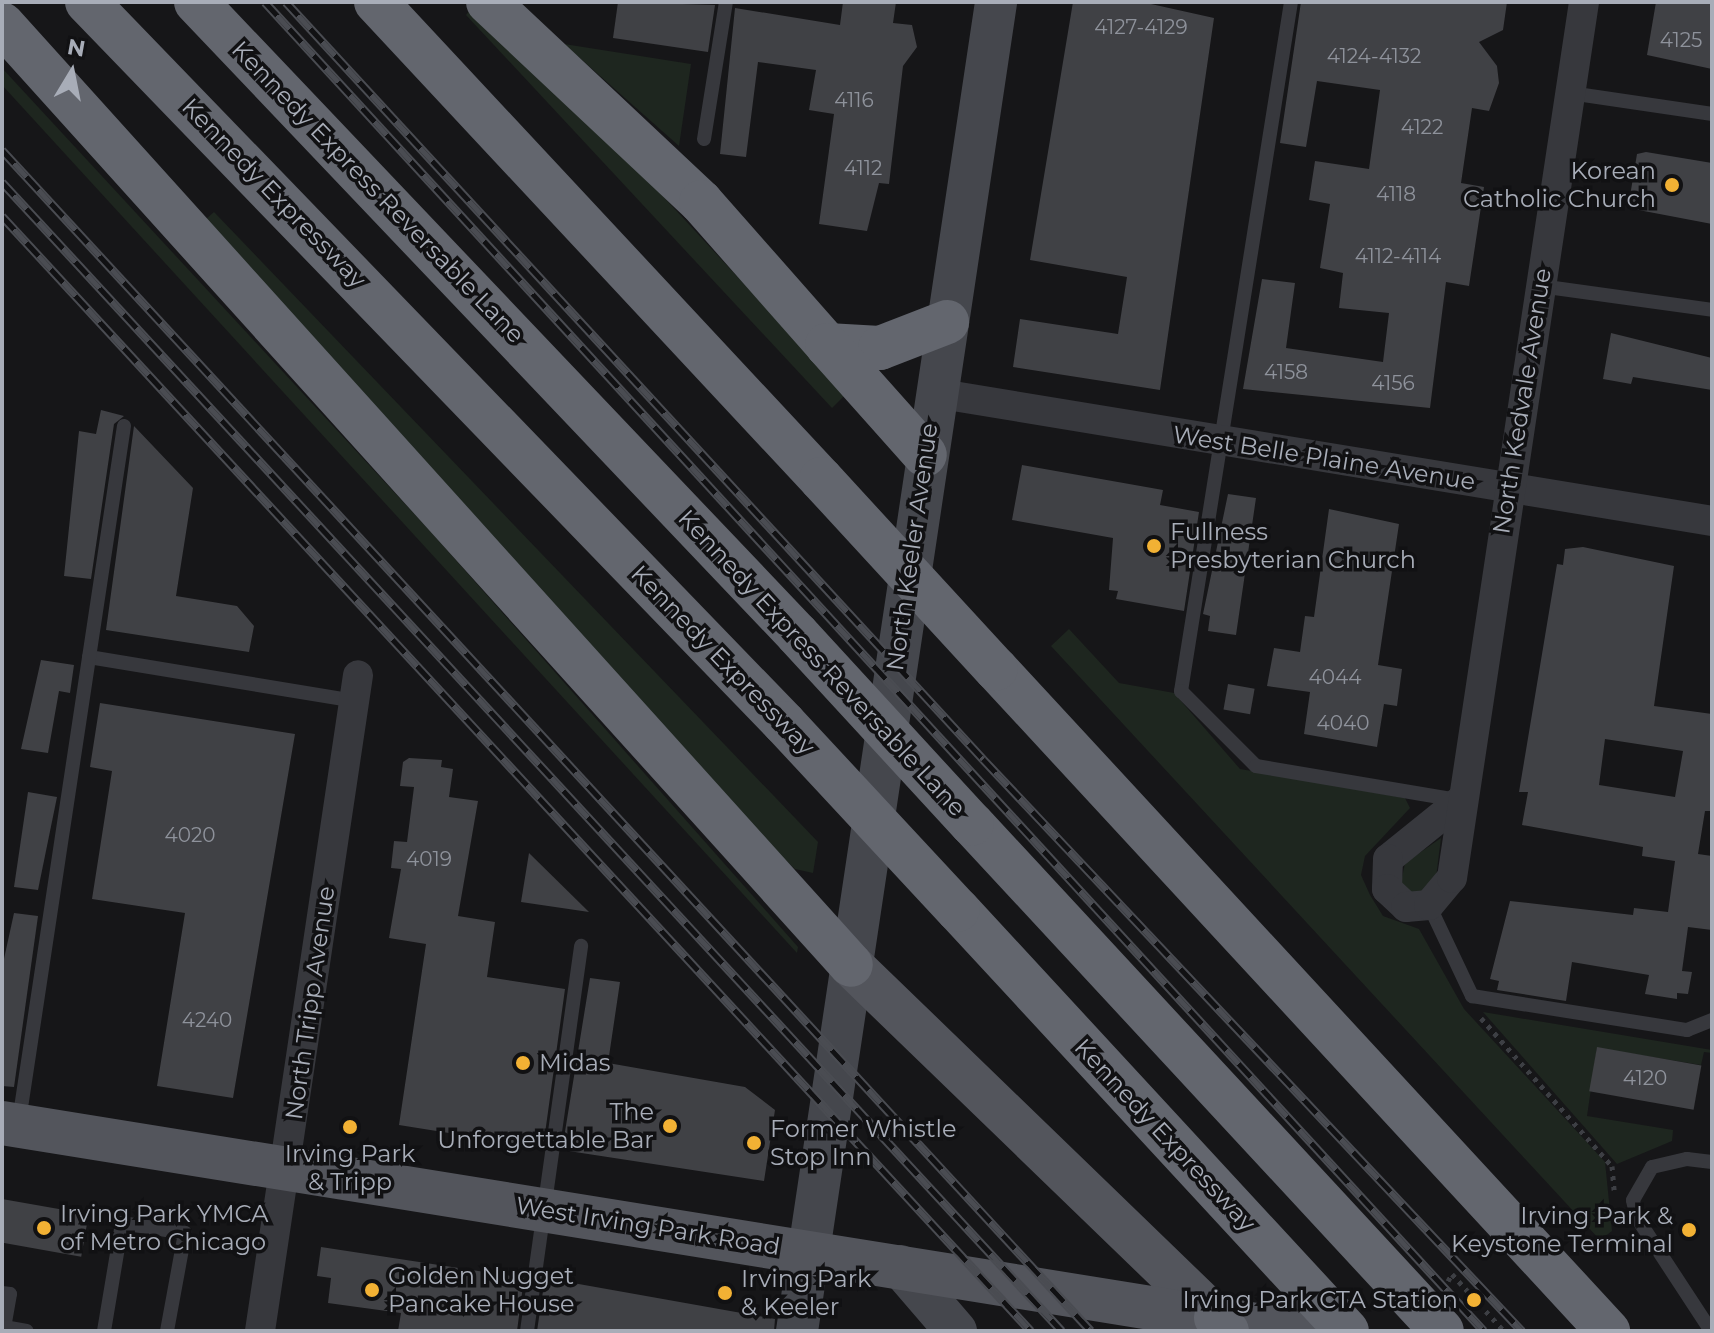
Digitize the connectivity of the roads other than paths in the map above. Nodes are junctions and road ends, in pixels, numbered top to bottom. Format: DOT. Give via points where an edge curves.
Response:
graph roads {
  1 [pos="87,2"];
  2 [pos="196,2"];
  3 [pos="233,2"];
  4 [pos="376,2"];
  5 [pos="488,2"];
  6 [pos="726,2"];
  7 [pos="996,2"];
  8 [pos="1291,2"];
  9 [pos="1584,2"];
  10 [pos="2,24"];
  11 [pos="285,92"];
  12 [pos="1570,93"];
  13 [pos="1712,114"];
  14 [pos="704,139"];
  15 [pos="1540,286"];
  16 [pos="1712,310"];
  17 [pos="947,322"];
  18 [pos="827,345"];
  19 [pos="935,393"];
  20 [pos="124,426"];
  21 [pos="1223,441"];
  22 [pos="925,455"];
  23 [pos="1509,489"];
  24 [pos="1712,521"];
  25 [pos="89,657"];
  26 [pos="356,688"];
  27 [pos="1460,801"];
  28 [pos="1429,905"];
  29 [pos="581,946"];
  30 [pos="851,965"];
  31 [pos="1712,1020"];
  32 [pos="10,1124"];
  33 [pos="1712,1162"];
  34 [pos="285,1169"];
  35 [pos="544,1209"];
  36 [pos="810,1252"];
  37 [pos="900,1266"];
  38 [pos="2,1293"];
  39 [pos="1222,1325"];
  40 [pos="27,1331"];
  41 [pos="104,1331"];
  42 [pos="167,1331"];
  43 [pos="260,1331"];
  44 [pos="527,1331"];
  45 [pos="797,1331"];
  46 [pos="956,1331"];
  47 [pos="1293,1331"];
  48 [pos="1347,1331"];
  49 [pos="1442,1331"];
  50 [pos="1608,1331"];
  51 [pos="1711,1331"];
  1 -- 48 [label="highway, Kennedy Expressway, bridge" via="784,723"];
  2 -- 11 [label="highway, Kennedy Express Reversable Lane"];
  3 -- 11 [label="highway"];
  4 -- 50 [label="highway, bridge"];
  5 -- 18 [label="highway" via="701,202"];
  6 -- 14 [label="lane"];
  7 -- 17 [label="street, North Keeler Avenue"];
  8 -- 21 [label="lane"];
  9 -- 12 [label="street, North Kedvale Avenue"];
  10 -- 30 [label="highway"];
  11 -- 49 [label="highway, Kennedy Express Reversable Lane, bridge" via="797,634"];
  12 -- 13 [label="lane"];
  12 -- 15 [label="street, North Kedvale Avenue"];
  15 -- 16 [label="lane"];
  15 -- 23 [label="street, North Kedvale Avenue"];
  17 -- 18 [label="highway" via="880,348"];
  17 -- 19 [label="street, North Keeler Avenue"];
  18 -- 22 [label="highway"];
  19 -- 21 [label="street, West Belle Plaine Avenue"];
  19 -- 22 [label="street, North Keeler Avenue"];
  20 -- 25 [label="lane"];
  21 -- 23 [label="street, West Belle Plaine Avenue"];
  21 -- 27 [label="lane" via="1181,691 1256,766"];
  22 -- 30 [label="street, North Keeler Avenue"];
  23 -- 24 [label="street, West Belle Plaine Avenue"];
  23 -- 27 [label="street, North Kedvale Avenue"];
  25 -- 26 [label="lane"];
  25 -- 32 [label="lane"];
  26 -- 34 [label="street, North Tripp Avenue"];
  27 -- 28 [label="street, North Kedvale Avenue" via="1452,878"];
  27 -- 28 [label="street" via="1397,849 1385,869 1397,901 1418,909"];
  28 -- 31 [label="lane" via="1472,996 1687,1030"];
  29 -- 35 [label="lane"];
  30 -- 36 [label="street, North Keeler Avenue"];
  30 -- 39 [label="main road"];
  32 -- 34 [label="main road, West Irving Park Road"];
  33 -- 51 [label="lane" via="1687,1159 1652,1167 1633,1200 1637,1218"];
  34 -- 35 [label="main road, West Irving Park Road"];
  34 -- 43 [label="street, North Tripp Avenue"];
  35 -- 36 [label="main road, West Irving Park Road"];
  35 -- 44 [label="lane"];
  36 -- 37 [label="main road, West Irving Park Road"];
  36 -- 45 [label="street, North Keeler Avenue"];
  37 -- 39 [label="main road, West Irving Park Road"];
  37 -- 46 [label="street"];
  38 -- 40 [label="lane" via="10,1294 4,1327"];
  39 -- 47 [label="main road, West Irving Park Road"];
  41 -- 42 [label="lane" via="122,1223 185,1233"];
}
